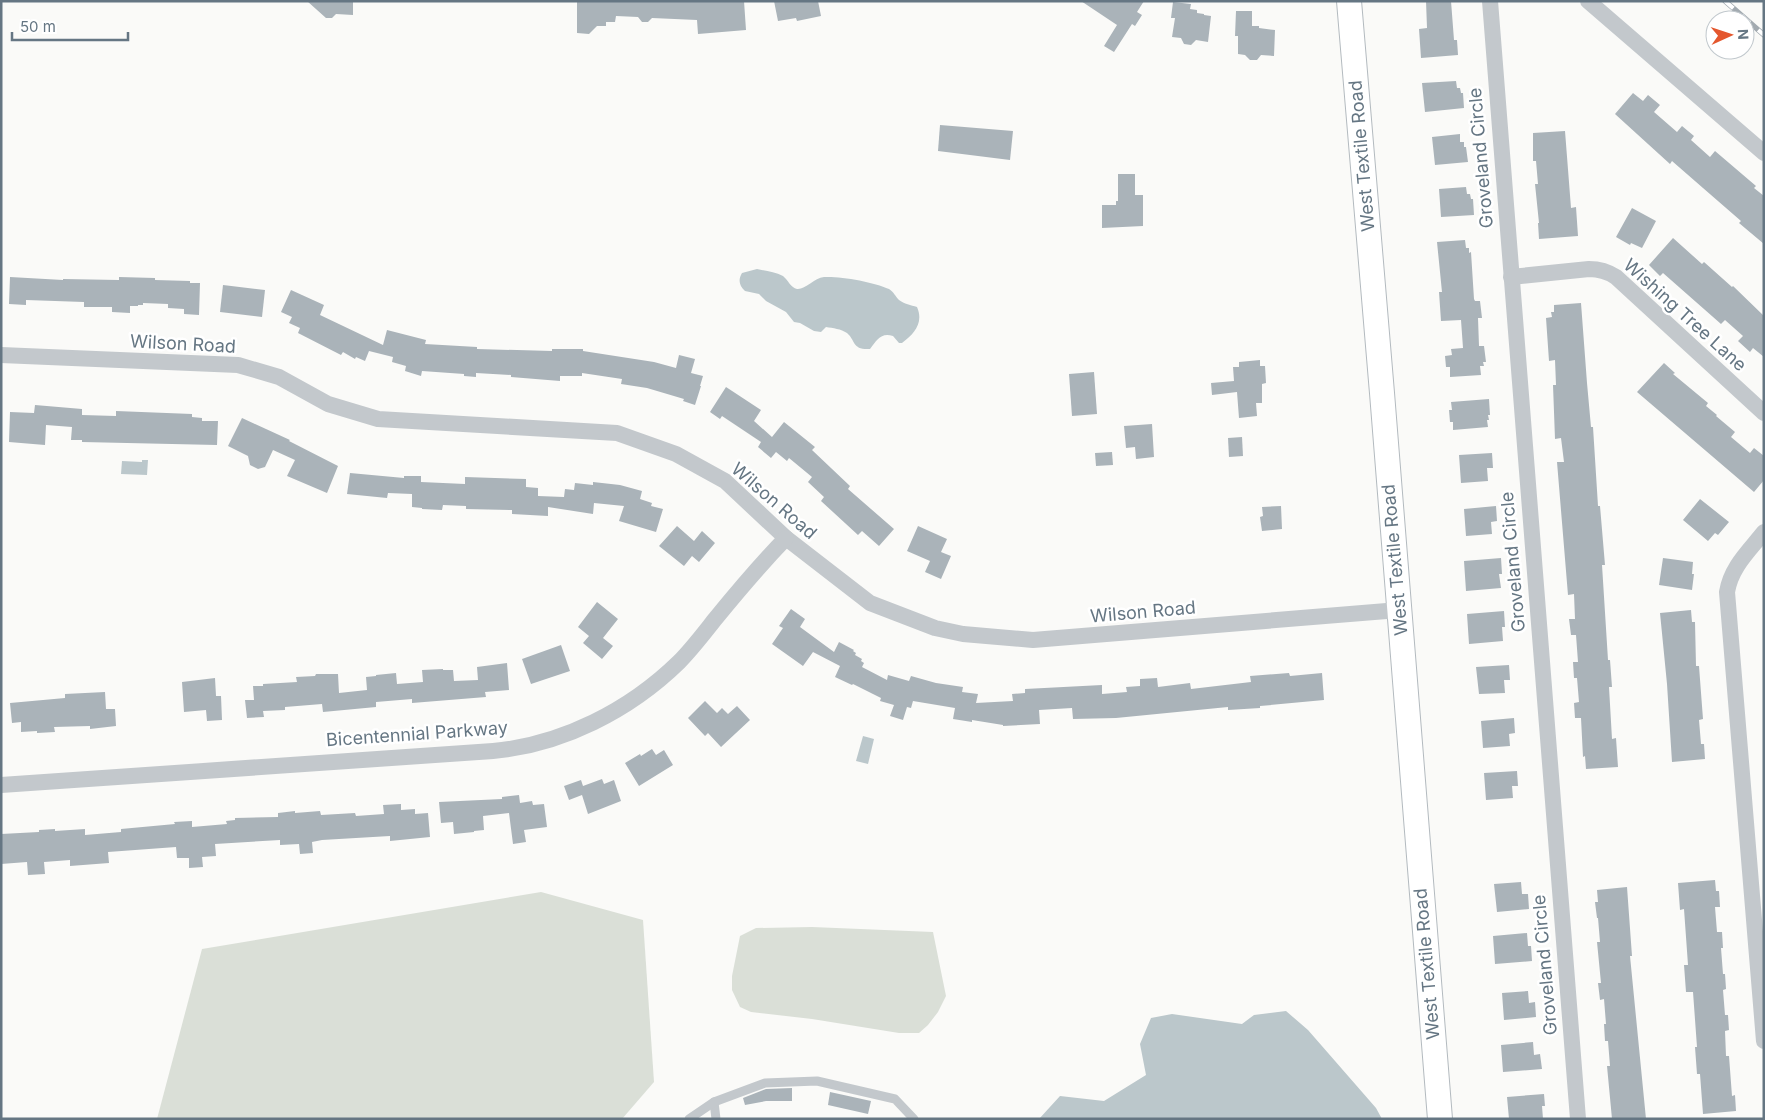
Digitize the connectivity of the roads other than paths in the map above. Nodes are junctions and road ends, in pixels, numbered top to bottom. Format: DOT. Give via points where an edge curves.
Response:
graph roads {
  1 [pos="1348,1"];
  2 [pos="1490,1"];
  3 [pos="1588,1"];
  4 [pos="1764,153"];
  5 [pos="1511,276"];
  6 [pos="1,355"];
  7 [pos="1764,413"];
  8 [pos="1764,532"];
  9 [pos="786,538"];
  10 [pos="1400,610"];
  11 [pos="1,785"];
  12 [pos="1759,924"];
  13 [pos="1764,1041"];
  14 [pos="714,1102"];
  15 [pos="689,1119"];
  16 [pos="716,1119"];
  17 [pos="914,1119"];
  18 [pos="1440,1119"];
  19 [pos="1578,1119"];
  1 -- 10 [label="main road, West Textile Road"];
  2 -- 5 [label="street, Groveland Circle"];
  3 -- 4 [label="street"];
  5 -- 7 [label="street, Wishing Tree Lane" via="1589,269 1606,271"];
  5 -- 19 [label="street, Groveland Circle"];
  6 -- 9 [label="street, Wilson Road" via="238,365 279,377 328,404 378,419 616,432 676,454 725,482"];
  8 -- 12 [label="street" via="1735,568 1728,592"];
  9 -- 10 [label="street, Wilson Road" via="870,603 935,628 962,634 1033,640"];
  9 -- 11 [label="street, Bicentennial Parkway" via="672,668 652,686 607,716 555,738 499,750"];
  10 -- 18 [label="main road, West Textile Road"];
  12 -- 13 [label="street"];
  14 -- 15 [label="lane"];
  14 -- 16 [label="lane"];
  14 -- 17 [label="lane" via="764,1083 817,1081 895,1099"];
}
